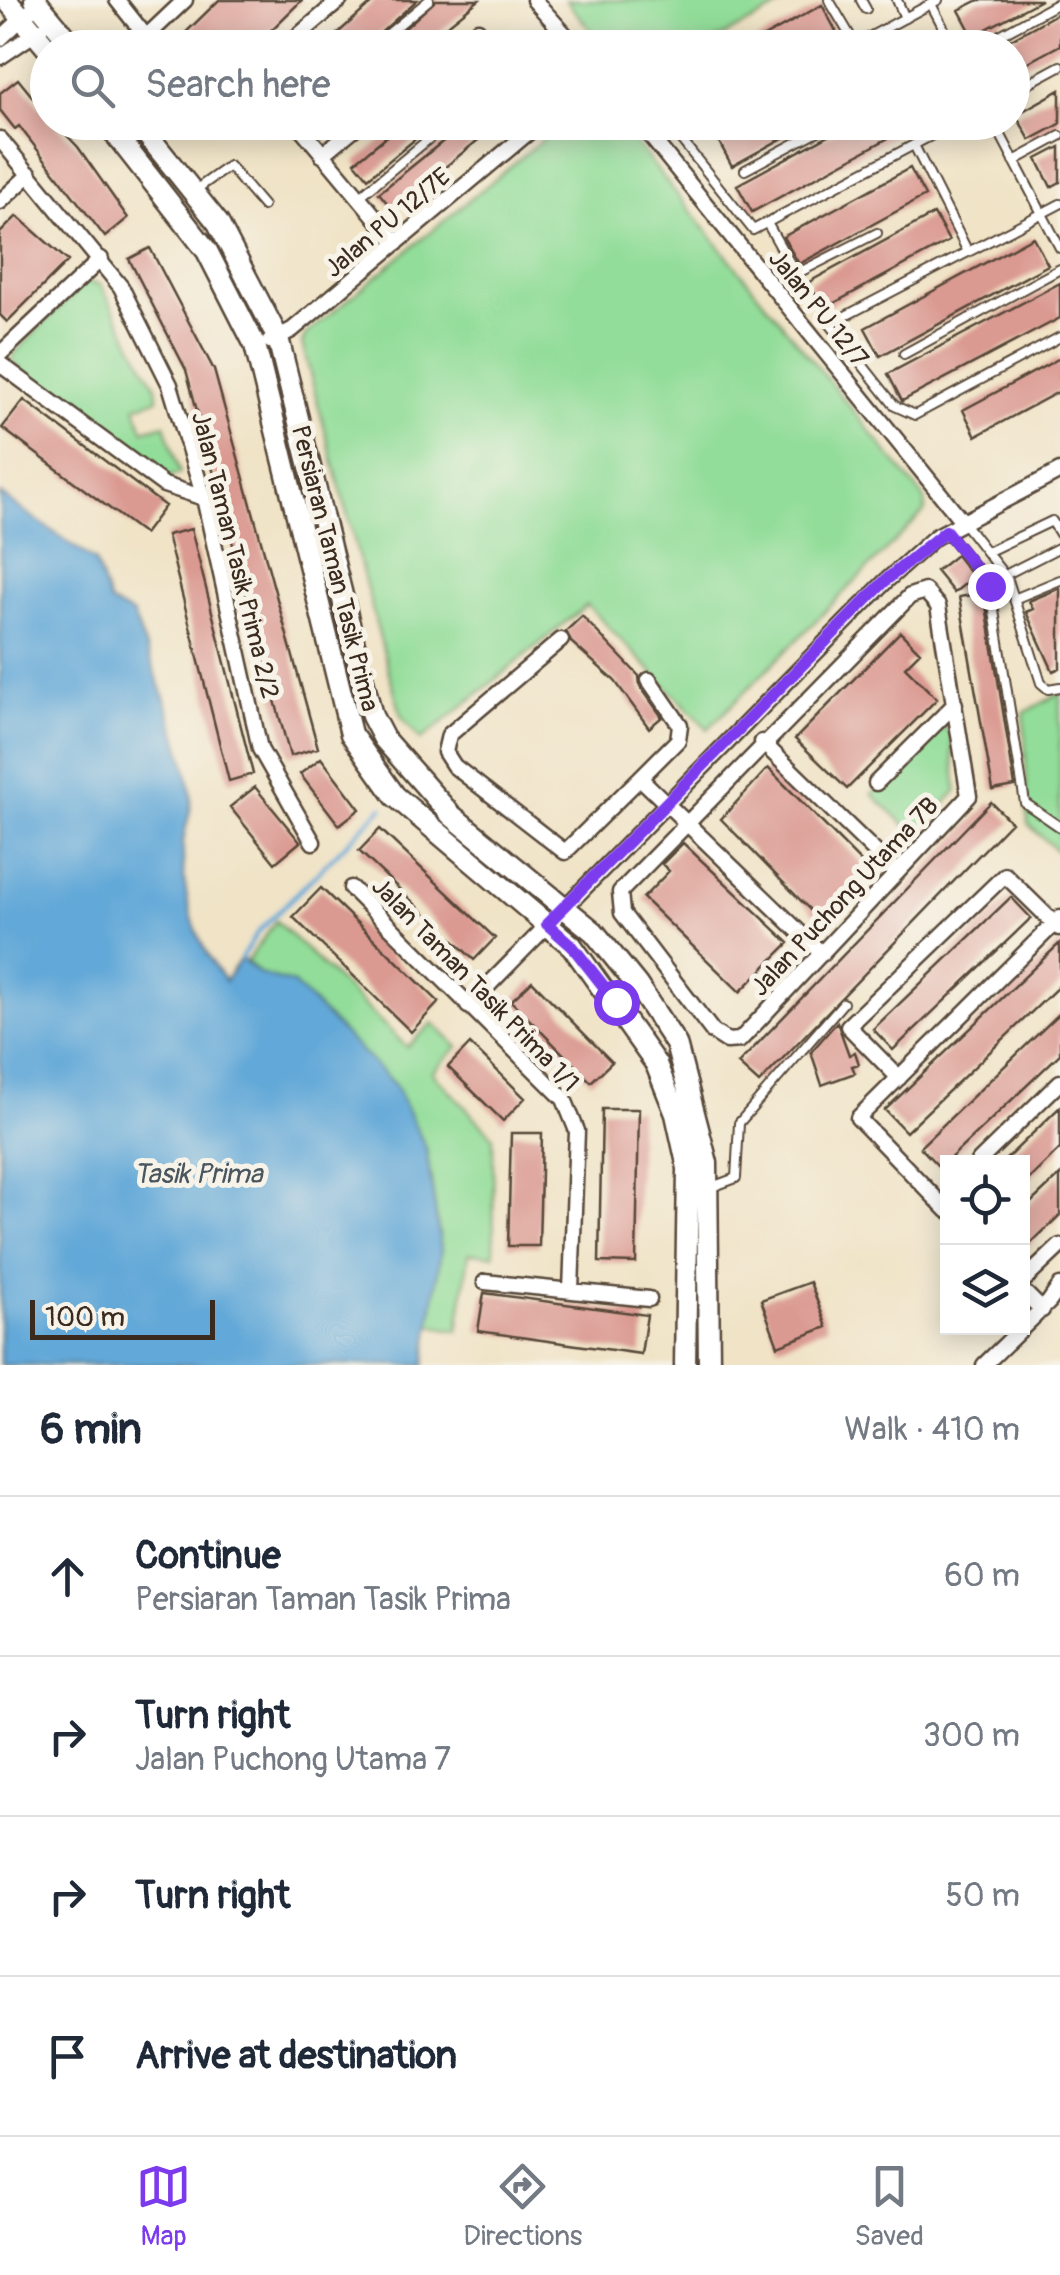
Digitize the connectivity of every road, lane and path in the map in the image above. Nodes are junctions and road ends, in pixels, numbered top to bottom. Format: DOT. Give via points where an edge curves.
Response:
graph roads {
  1 [pos="7,0"];
  2 [pos="117,0"];
  3 [pos="185,0"];
  4 [pos="428,0"];
  5 [pos="534,0"];
  6 [pos="830,0"];
  7 [pos="897,0"];
  8 [pos="935,2"];
  9 [pos="1060,2"];
  10 [pos="329,3"];
  11 [pos="42,8"];
  12 [pos="905,18"];
  13 [pos="32,30"];
  14 [pos="60,30"];
  15 [pos="141,30"];
  16 [pos="160,30"];
  17 [pos="302,30"];
  18 [pos="392,30"];
  19 [pos="561,30"];
  20 [pos="844,30"];
  21 [pos="882,30"];
  22 [pos="947,30"];
  23 [pos="1009,30"];
  24 [pos="30,35"];
  25 [pos="30,37"];
  26 [pos="0,39"];
  27 [pos="0,57"];
  28 [pos="1060,66"];
  29 [pos="1030,82"];
  30 [pos="1060,136"];
  31 [pos="0,139"];
  32 [pos="120,140"];
  33 [pos="152,140"];
  34 [pos="310,140"];
  35 [pos="340,140"];
  36 [pos="427,140"];
  37 [pos="520,140"];
  38 [pos="655,140"];
  39 [pos="681,140"];
  40 [pos="801,140"];
  41 [pos="923,140"];
  42 [pos="1003,140"];
  43 [pos="914,145"];
  44 [pos="322,155"];
  45 [pos="1014,161"];
  46 [pos="745,170"];
  47 [pos="30,174"];
  48 [pos="194,191"];
  49 [pos="358,198"];
  50 [pos="0,202"];
  51 [pos="1060,204"];
  52 [pos="264,206"];
  53 [pos="1042,214"];
  54 [pos="768,223"];
  55 [pos="877,233"];
  56 [pos="397,242"];
  57 [pos="1060,248"];
  58 [pos="968,252"];
  59 [pos="101,259"];
  60 [pos="1060,269"];
  61 [pos="1060,337"];
  62 [pos="278,338"];
  63 [pos="254,345"];
  64 [pos="0,354"];
  65 [pos="904,354"];
  66 [pos="0,364"];
  67 [pos="1060,472"];
  68 [pos="204,498"];
  69 [pos="963,522"];
  70 [pos="946,531"];
  71 [pos="1060,533"];
  72 [pos="1060,547"];
  73 [pos="987,552"];
  74 [pos="899,569"];
  75 [pos="1004,575"];
  76 [pos="1060,580"];
  77 [pos="910,596"];
  78 [pos="1014,599"];
  79 [pos="562,640"];
  80 [pos="649,680"];
  81 [pos="1060,687"];
  82 [pos="956,704"];
  83 [pos="762,742"];
  84 [pos="640,778"];
  85 [pos="876,783"];
  86 [pos="665,802"];
  87 [pos="686,822"];
  88 [pos="1060,827"];
  89 [pos="313,842"];
  90 [pos="896,872"];
  91 [pos="350,888"];
  92 [pos="565,905"];
  93 [pos="1058,923"];
  94 [pos="547,924"];
  95 [pos="822,954"];
  96 [pos="843,1004"];
  97 [pos="468,1006"];
  98 [pos="898,1078"];
  99 [pos="1060,1082"];
  100 [pos="985,1155"];
  101 [pos="708,1188"];
  102 [pos="940,1198"];
  103 [pos="1060,1246"];
  104 [pos="1030,1278"];
  105 [pos="485,1282"];
  106 [pos="1060,1286"];
  107 [pos="570,1290"];
  108 [pos="649,1298"];
  109 [pos="1050,1303"];
  110 [pos="685,1365"];
  111 [pos="709,1365"];
  112 [pos="984,1365"];
  1 -- 13 [label="main road"];
  2 -- 15 [label="street"];
  3 -- 16 [label="street"];
  4 -- 18 [label="lane"];
  5 -- 19 [label="street"];
  6 -- 20 [label="lane"];
  7 -- 12 [label="lane"];
  8 -- 12 [label="lane"];
  8 -- 22 [label="lane"];
  9 -- 23 [label="lane"];
  10 -- 17 [label="street"];
  11 -- 14 [label="main road"];
  12 -- 21 [label="lane"];
  24 -- 26 [label="street"];
  25 -- 27 [label="street"];
  28 -- 29 [label="lane"];
  30 -- 45 [label="lane"];
  31 -- 47 [label="street, Jalan Taman Tasik Prima 2/2"];
  32 -- 63 [label="main road, Persiaran Taman Tasik Prima" via="207,251"];
  33 -- 48 [label="main road, Persiaran Taman Tasik Prima"];
  34 -- 44 [label="street"];
  35 -- 44 [label="street"];
  36 -- 49 [label="lane"];
  37 -- 56 [label="street, Jalan PU 12/7E"];
  38 -- 69 [label="street, Jalan PU 12/7"];
  39 -- 54 [label="lane" via="753,230"];
  40 -- 46 [label="lane"];
  41 -- 43 [label="lane"];
  42 -- 45 [label="lane"];
  43 -- 54 [label="lane"];
  43 -- 58 [label="lane"];
  44 -- 49 [label="street"];
  45 -- 53 [label="lane"];
  47 -- 50 [label="street"];
  47 -- 59 [label="street, Jalan Taman Tasik Prima 2/2"];
  48 -- 52 [label="lane" via="230,166"];
  48 -- 62 [label="main road, Persiaran Taman Tasik Prima" via="218,222"];
  49 -- 56 [label="street"];
  51 -- 53 [label="lane"];
  53 -- 57 [label="lane"];
  53 -- 58 [label="lane"];
  54 -- 55 [label="lane" via="796,274"];
  56 -- 62 [label="street, Jalan PU 12/7E"];
  58 -- 61 [label="lane" via="830,324 895,406 914,415"];
  59 -- 64 [label="street"];
  59 -- 68 [label="street, Jalan Taman Tasik Prima 2/2" via="170,384"];
  60 -- 65 [label="lane"];
  62 -- 63 [label="street, Jalan PU 12/7E"];
  62 -- 92 [label="main road, Persiaran Taman Tasik Prima" via="372,716 451,815"];
  63 -- 94 [label="main road, Persiaran Taman Tasik Prima" via="351,734 394,796"];
  66 -- 68 [label="street" via="164,485"];
  67 -- 69 [label="street"];
  68 -- 89 [label="street, Jalan Taman Tasik Prima 2/2" via="260,750"];
  69 -- 70 [label="street"];
  69 -- 73 [label="lane"];
  70 -- 74 [label="street"];
  70 -- 88 [label="lane" via="990,586 1024,803"];
  71 -- 73 [label="lane" via="1052,521"];
  72 -- 75 [label="lane"];
  73 -- 75 [label="lane"];
  74 -- 77 [label="street"];
  74 -- 86 [label="street"];
  75 -- 78 [label="lane"];
  76 -- 78 [label="lane"];
  77 -- 82 [label="street, Jalan Puchong Utama 7B" via="925,590 938,606"];
  77 -- 83 [label="street"];
  78 -- 81 [label="lane" via="1041,683"];
  79 -- 84 [label="street" via="449,735 448,758 560,851 576,844"];
  80 -- 84 [label="street" via="680,725 678,740"];
  82 -- 85 [label="street"];
  82 -- 90 [label="street, Jalan Puchong Utama 7B" via="969,796"];
  83 -- 87 [label="street"];
  83 -- 90 [label="street"];
  84 -- 86 [label="street"];
  86 -- 87 [label="street"];
  86 -- 92 [label="street"];
  87 -- 95 [label="street"];
  87 -- 95 [label="street, Jalan Puchong Utama 7B" via="620,892 622,913 713,1032 740,1040"];
  90 -- 95 [label="street, Jalan Puchong Utama 7B"];
  91 -- 97 [label="street, Jalan Taman Tasik Prima 1/1"];
  92 -- 94 [label="street"];
  92 -- 101 [label="main road, Persiaran Taman Tasik Prima" via="637,984 676,1044 695,1106"];
  93 -- 98 [label="street"];
  93 -- 98 [label="street" via="1005,874 848,1026"];
  94 -- 97 [label="street"];
  94 -- 110 [label="main road, Persiaran Taman Tasik Prima" via="616,1002 656,1064 676,1114 688,1168"];
  96 -- 101 [label="lane" via="739,1123 736,1178"];
  97 -- 107 [label="street, Jalan Taman Tasik Prima 1/1" via="564,1100 577,1131"];
  98 -- 102 [label="street" via="858,1118"];
  99 -- 100 [label="street"];
  101 -- 111 [label="main road, Persiaran Taman Tasik Prima"];
  103 -- 104 [label="street"];
  105 -- 107 [label="street"];
  106 -- 109 [label="street"];
  107 -- 108 [label="street"];
  109 -- 112 [label="street"];
}
